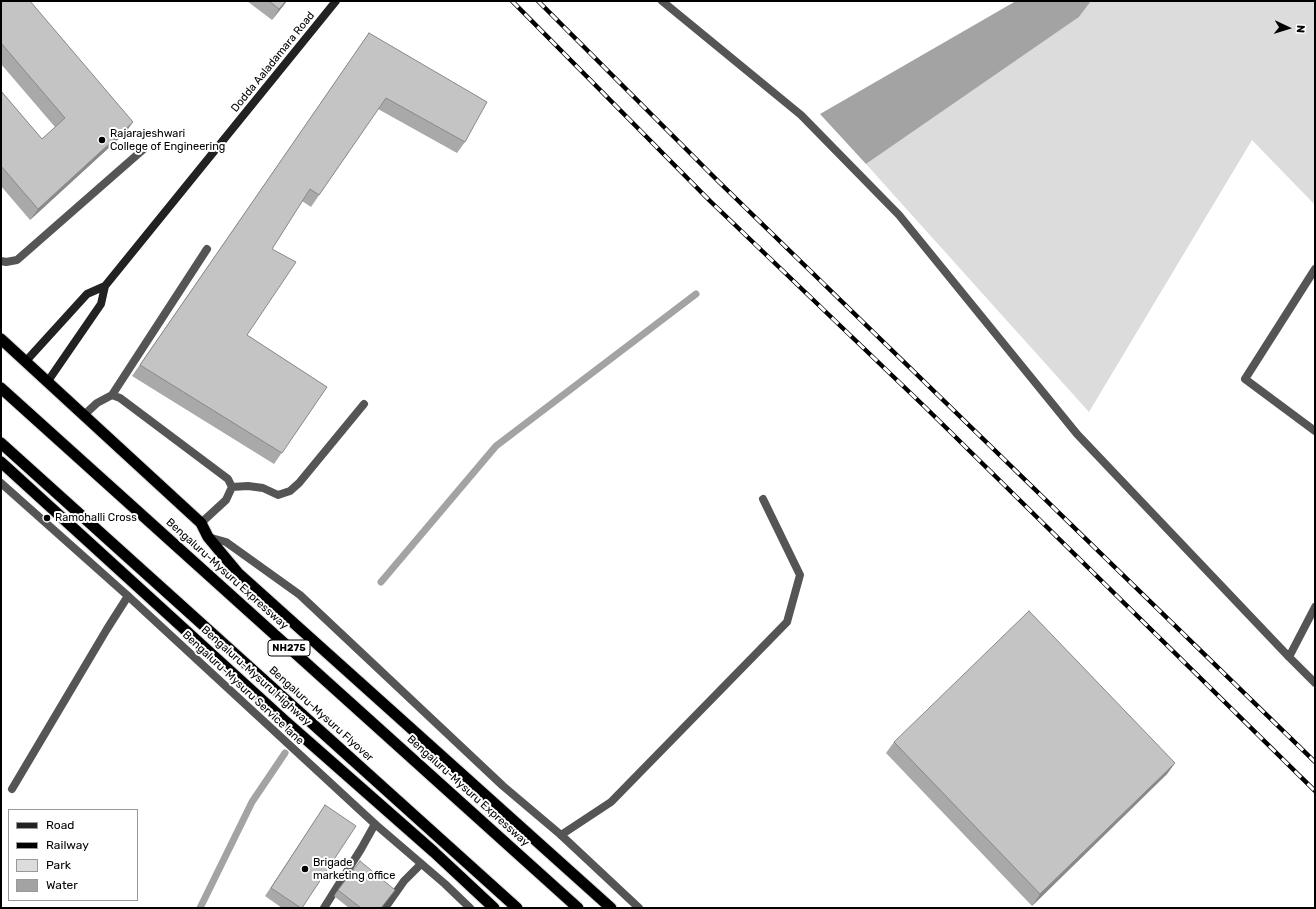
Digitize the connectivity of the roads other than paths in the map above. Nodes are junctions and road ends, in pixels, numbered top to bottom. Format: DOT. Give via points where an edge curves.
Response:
graph roads {
  1 [pos="336,1"];
  2 [pos="662,1"];
  3 [pos="146,147"];
  4 [pos="207,249"];
  5 [pos="1,261"];
  6 [pos="1315,270"];
  7 [pos="105,286"];
  8 [pos="1,339"];
  9 [pos="26,361"];
  10 [pos="48,381"];
  11 [pos="1,388"];
  12 [pos="112,395"];
  13 [pos="364,404"];
  14 [pos="84,415"];
  15 [pos="1315,431"];
  16 [pos="1,443"];
  17 [pos="1,462"];
  18 [pos="1,483"];
  19 [pos="232,487"];
  20 [pos="763,499"];
  21 [pos="201,523"];
  22 [pos="208,537"];
  23 [pos="128,596"];
  24 [pos="1315,608"];
  25 [pos="1289,657"];
  26 [pos="1315,683"];
  27 [pos="12,789"];
  28 [pos="375,824"];
  29 [pos="561,835"];
  30 [pos="421,864"];
  31 [pos="636,907"];
  32 [pos="324,908"];
  33 [pos="385,908"];
  34 [pos="470,908"];
  35 [pos="494,908"];
  36 [pos="517,908"];
  37 [pos="578,908"];
  38 [pos="611,908"];
  1 -- 7 [label="main road, Dodda Aaladamara Road"];
  2 -- 25 [label="street" via="801,115 899,215 1077,434"];
  3 -- 5 [label="street" via="17,260"];
  4 -- 12 [label="street"];
  6 -- 15 [label="street" via="1246,379"];
  7 -- 9 [label="main road" via="86,294"];
  7 -- 10 [label="main road" via="101,304"];
  8 -- 9 [label="highway, Bengaluru-Mysuru Expressway / NH275"];
  9 -- 10 [label="highway, Bengaluru-Mysuru Expressway / NH275"];
  10 -- 14 [label="highway, Bengaluru-Mysuru Expressway / NH275"];
  11 -- 37 [label="highway, Bengaluru-Mysuru Expressway / NH275"];
  12 -- 14 [label="street" via="97,403"];
  12 -- 19 [label="street" via="120,398 219,472 228,479"];
  13 -- 19 [label="street" via="290,491 278,495 263,488"];
  14 -- 21 [label="highway, Bengaluru-Mysuru Expressway / NH275"];
  16 -- 36 [label="highway, Bengaluru-Mysuru Flyover"];
  17 -- 35 [label="highway, Bengaluru-Mysuru Highway"];
  18 -- 23 [label="street, Bengaluru-Mysuru Service lane"];
  19 -- 21 [label="street" via="226,500"];
  20 -- 29 [label="street" via="800,575 787,622 611,802"];
  21 -- 22 [label="highway, Bengaluru-Mysuru Expressway / NH275"];
  22 -- 29 [label="street, Bengaluru-Mysuru Expressway" via="226,542 300,595 503,786"];
  22 -- 38 [label="highway, Bengaluru-Mysuru Expressway / NH275" via="238,573"];
  23 -- 27 [label="street"];
  23 -- 28 [label="street, Bengaluru-Mysuru Service lane"];
  24 -- 25 [label="street"];
  25 -- 26 [label="street"];
  28 -- 30 [label="street, Bengaluru-Mysuru Service lane"];
  28 -- 32 [label="street"];
  29 -- 31 [label="street, Bengaluru-Mysuru Expressway"];
  30 -- 33 [label="street" via="404,881"];
  30 -- 34 [label="street, Bengaluru-Mysuru Service lane"];
}
